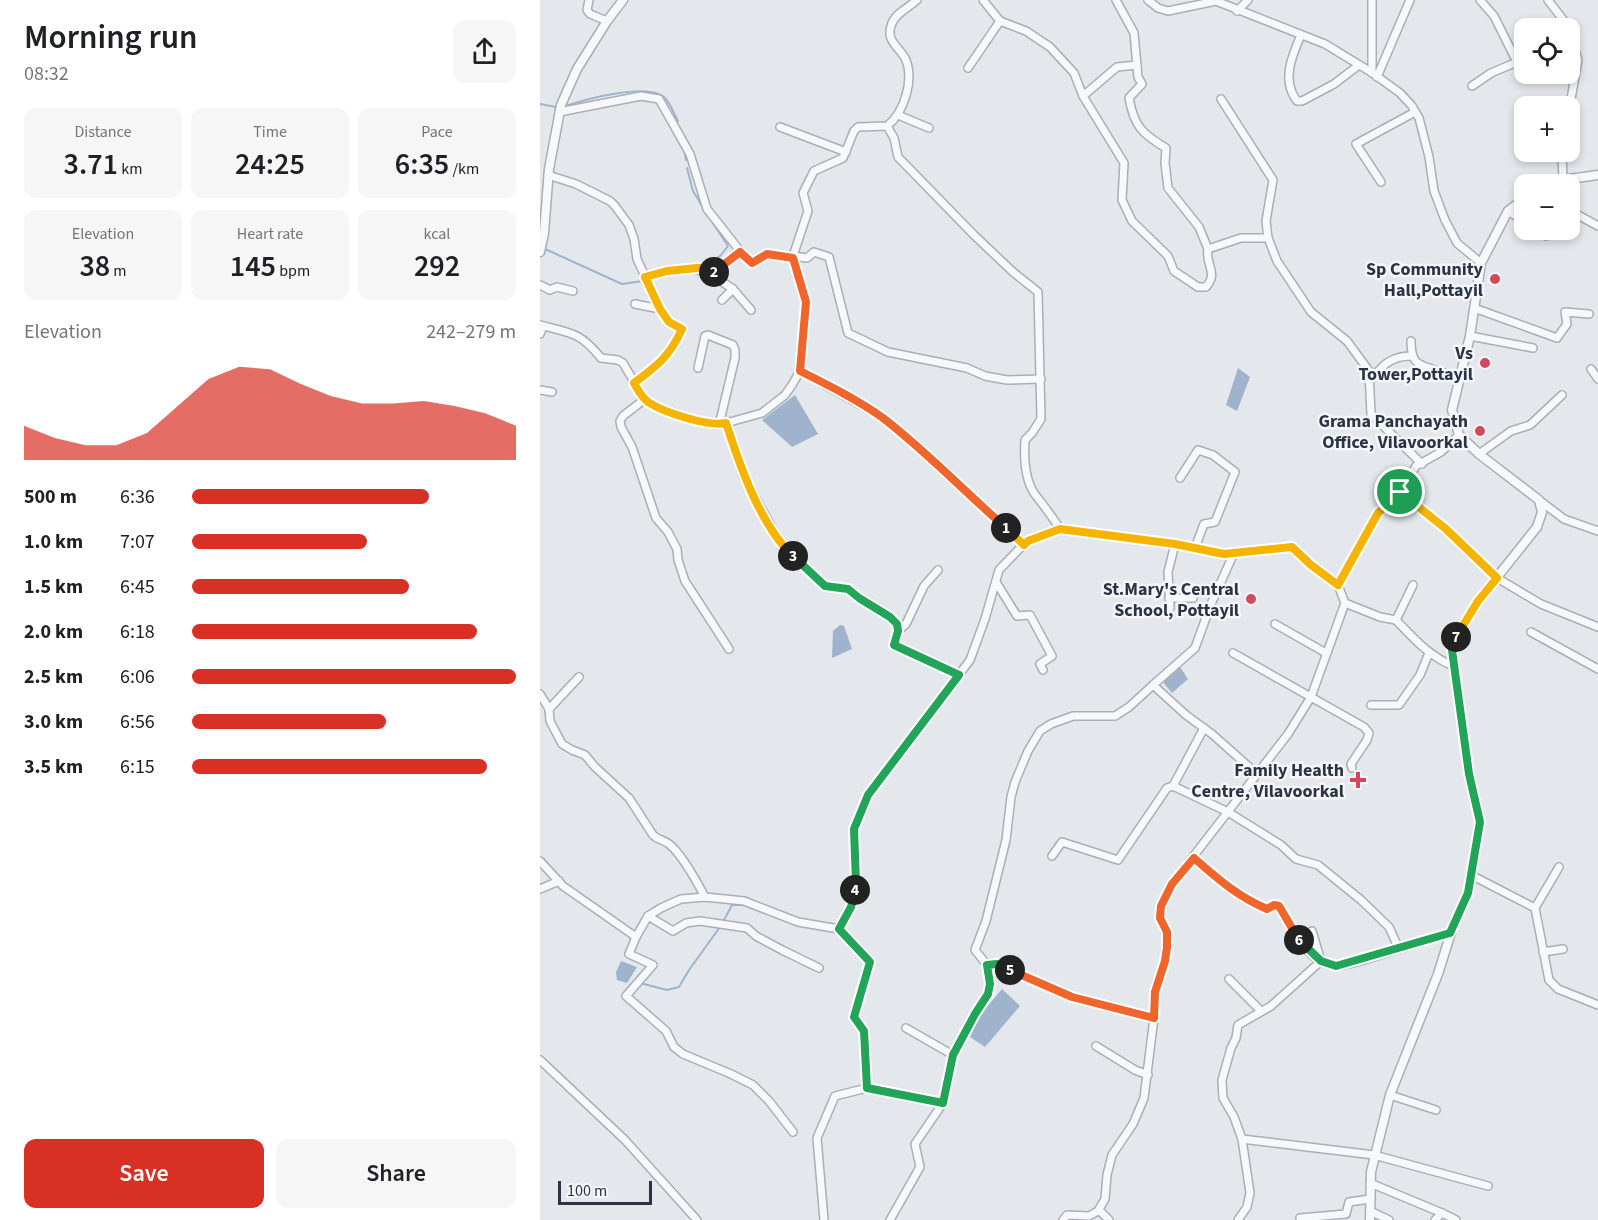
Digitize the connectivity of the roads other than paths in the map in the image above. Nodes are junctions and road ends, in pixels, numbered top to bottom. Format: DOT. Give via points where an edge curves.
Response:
graph roads {
  1 [pos="589,0"];
  2 [pos="623,0"];
  3 [pos="917,0"];
  4 [pos="983,0"];
  5 [pos="1116,0"];
  6 [pos="1148,0"];
  7 [pos="1248,0"];
  8 [pos="1372,0"];
  9 [pos="1410,0"];
  10 [pos="1480,0"];
  11 [pos="1548,0"];
  12 [pos="1237,11"];
  13 [pos="1562,18"];
  14 [pos="607,21"];
  15 [pos="1000,21"];
  16 [pos="1301,35"];
  17 [pos="1514,49"];
  18 [pos="1514,63"];
  19 [pos="1137,65"];
  20 [pos="1359,65"];
  21 [pos="968,68"];
  22 [pos="1375,75"];
  23 [pos="1472,86"];
  24 [pos="1083,96"];
  25 [pos="1221,99"];
  26 [pos="559,112"];
  27 [pos="1415,112"];
  28 [pos="898,115"];
  29 [pos="887,126"];
  30 [pos="780,127"];
  31 [pos="929,128"];
  32 [pos="846,152"];
  33 [pos="546,170"];
  34 [pos="1598,175"];
  35 [pos="1580,179"];
  36 [pos="1381,182"];
  37 [pos="1514,206"];
  38 [pos="1508,211"];
  39 [pos="1514,215"];
  40 [pos="1580,216"];
  41 [pos="1598,226"];
  42 [pos="1268,238"];
  43 [pos="1208,249"];
  44 [pos="540,252"];
  45 [pos="740,252"];
  46 [pos="793,257"];
  47 [pos="1481,264"];
  48 [pos="711,275"];
  49 [pos="646,279"];
  50 [pos="540,285"];
  51 [pos="733,289"];
  52 [pos="573,291"];
  53 [pos="722,300"];
  54 [pos="635,304"];
  55 [pos="1474,308"];
  56 [pos="660,309"];
  57 [pos="751,309"];
  58 [pos="1589,314"];
  59 [pos="541,325"];
  60 [pos="540,334"];
  61 [pos="1470,336"];
  62 [pos="1411,341"];
  63 [pos="1533,348"];
  64 [pos="1411,356"];
  65 [pos="698,368"];
  66 [pos="1591,369"];
  67 [pos="800,371"];
  68 [pos="1444,374"];
  69 [pos="1598,378"];
  70 [pos="1041,379"];
  71 [pos="1369,382"];
  72 [pos="634,383"];
  73 [pos="540,390"];
  74 [pos="552,392"];
  75 [pos="1562,395"];
  76 [pos="645,399"];
  77 [pos="722,424"];
  78 [pos="1459,435"];
  79 [pos="1479,454"];
  80 [pos="1422,464"];
  81 [pos="1180,478"];
  82 [pos="1400,492"];
  83 [pos="1539,500"];
  84 [pos="1060,529"];
  85 [pos="1598,531"];
  86 [pos="1175,544"];
  87 [pos="1024,545"];
  88 [pos="1195,548"];
  89 [pos="1234,553"];
  90 [pos="938,570"];
  91 [pos="1497,578"];
  92 [pos="996,582"];
  93 [pos="1338,585"];
  94 [pos="1413,585"];
  95 [pos="1169,598"];
  96 [pos="1193,598"];
  97 [pos="1345,603"];
  98 [pos="1170,608"];
  99 [pos="1396,620"];
  100 [pos="1275,624"];
  101 [pos="1598,627"];
  102 [pos="898,631"];
  103 [pos="1531,632"];
  104 [pos="729,649"];
  105 [pos="1233,653"];
  106 [pos="1326,653"];
  107 [pos="1428,653"];
  108 [pos="1455,668"];
  109 [pos="1043,670"];
  110 [pos="1598,670"];
  111 [pos="959,675"];
  112 [pos="579,677"];
  113 [pos="1153,685"];
  114 [pos="540,694"];
  115 [pos="1311,697"];
  116 [pos="1371,705"];
  117 [pos="549,709"];
  118 [pos="1204,728"];
  119 [pos="1352,768"];
  120 [pos="1257,774"];
  121 [pos="1173,786"];
  122 [pos="1228,812"];
  123 [pos="1052,856"];
  124 [pos="1194,858"];
  125 [pos="540,861"];
  126 [pos="1559,867"];
  127 [pos="1471,875"];
  128 [pos="559,881"];
  129 [pos="540,889"];
  130 [pos="705,897"];
  131 [pos="1535,908"];
  132 [pos="648,916"];
  133 [pos="839,929"];
  134 [pos="1312,931"];
  135 [pos="1450,933"];
  136 [pos="636,937"];
  137 [pos="1399,949"];
  138 [pos="1563,950"];
  139 [pos="1543,952"];
  140 [pos="1321,961"];
  141 [pos="987,965"];
  142 [pos="819,968"];
  143 [pos="1229,979"];
  144 [pos="1598,1005"];
  145 [pos="1261,1011"];
  146 [pos="1154,1018"];
  147 [pos="906,1028"];
  148 [pos="1096,1046"];
  149 [pos="953,1055"];
  150 [pos="540,1060"];
  151 [pos="1148,1075"];
  152 [pos="867,1088"];
  153 [pos="1390,1095"];
  154 [pos="943,1103"];
  155 [pos="1436,1110"];
  156 [pos="793,1132"];
  157 [pos="1242,1139"];
  158 [pos="1374,1155"];
  159 [pos="1370,1183"];
  160 [pos="1488,1186"];
  161 [pos="1370,1199"];
  162 [pos="1099,1210"];
  163 [pos="1442,1213"];
  164 [pos="1370,1216"];
  165 [pos="1299,1218"];
  166 [pos="697,1220"];
  167 [pos="824,1220"];
  168 [pos="890,1220"];
  169 [pos="1063,1220"];
  170 [pos="1109,1220"];
  171 [pos="1238,1220"];
  172 [pos="1389,1220"];
  173 [pos="1435,1220"];
  174 [pos="1456,1220"];
  1 -- 14 [label="street" via="590,14"];
  2 -- 14 [label="street"];
  3 -- 28 [label="street" via="896,16 891,25 891,40 905,59 908,72 906,98"];
  4 -- 15 [label="street"];
  5 -- 19 [label="street" via="1134,33"];
  6 -- 12 [label="street" via="1168,11 1216,1"];
  7 -- 12 [label="street"];
  8 -- 22 [label="street"];
  9 -- 22 [label="street"];
  10 -- 17 [label="street"];
  11 -- 13 [label="street"];
  12 -- 16 [label="street"];
  14 -- 26 [label="street" via="571,80"];
  15 -- 21 [label="street"];
  15 -- 24 [label="street" via="1026,31 1050,47 1074,73"];
  16 -- 20 [label="street" via="1325,44"];
  16 -- 20 [label="street" via="1287,70 1297,101 1334,84"];
  18 -- 23 [label="street"];
  19 -- 24 [label="street" via="1117,67"];
  19 -- 43 [label="street" via="1142,84 1129,98 1132,117 1146,136 1166,148 1168,188 1199,227"];
  20 -- 22 [label="street"];
  22 -- 27 [label="street" via="1400,93"];
  24 -- 43 [label="street" via="1124,163 1122,200 1132,220 1168,256 1174,271 1198,287 1206,288 1212,280"];
  25 -- 42 [label="street" via="1273,180 1266,221"];
  26 -- 33 [label="street"];
  26 -- 45 [label="street" via="641,96 659,99 690,154 707,208"];
  27 -- 36 [label="street" via="1356,144"];
  27 -- 47 [label="street" via="1437,202 1457,243"];
  28 -- 29 [label="street"];
  28 -- 31 [label="street"];
  29 -- 32 [label="street" via="858,127"];
  29 -- 70 [label="street" via="898,157 1012,272 1038,292"];
  30 -- 32 [label="street"];
  32 -- 46 [label="street" via="839,162 814,171 807,182 803,193 808,211"];
  33 -- 44 [label="street"];
  33 -- 49 [label="street" via="615,206 629,225"];
  34 -- 35 [label="street"];
  37 -- 38 [label="street"];
  38 -- 39 [label="street"];
  38 -- 47 [label="street"];
  40 -- 41 [label="street"];
  42 -- 43 [label="street" via="1241,238"];
  42 -- 71 [label="street" via="1277,261 1311,312 1347,341 1369,370"];
  45 -- 46 [label="street" via="752,263 767,254"];
  45 -- 48 [label="street"];
  46 -- 67 [label="street" via="806,302"];
  46 -- 70 [label="street" via="807,258 814,252 829,257 848,333 888,352 967,368 985,376"];
  47 -- 55 [label="street"];
  48 -- 49 [label="street" via="701,268 667,271"];
  48 -- 51 [label="street"];
  49 -- 56 [label="street"];
  50 -- 52 [label="street" via="550,290 557,287"];
  51 -- 53 [label="street"];
  51 -- 57 [label="street"];
  54 -- 56 [label="street"];
  55 -- 58 [label="street" via="1557,338 1567,324 1565,312"];
  55 -- 61 [label="street"];
  56 -- 72 [label="street" via="669,322 682,329 661,363"];
  59 -- 60 [label="street"];
  59 -- 72 [label="street" via="584,338 601,358 623,363"];
  61 -- 63 [label="street"];
  61 -- 78 [label="street" via="1452,410"];
  62 -- 64 [label="street"];
  64 -- 68 [label="street"];
  64 -- 71 [label="street" via="1397,356"];
  65 -- 77 [label="street" via="705,336 733,345 735,358"];
  66 -- 69 [label="street"];
  67 -- 77 [label="street" via="785,395 762,413"];
  67 -- 87 [label="street" via="882,417"];
  70 -- 84 [label="street" via="1041,419 1024,440 1025,462 1033,491"];
  71 -- 80 [label="street" via="1371,414"];
  72 -- 76 [label="street"];
  73 -- 74 [label="street"];
  75 -- 79 [label="street" via="1530,425 1511,431"];
  76 -- 77 [label="street" via="703,423"];
  76 -- 104 [label="street" via="623,416 621,427 632,447 656,518 668,532 686,580"];
  77 -- 102 [label="street" via="743,475 782,546 825,586 848,589 890,617"];
  78 -- 79 [label="street"];
  78 -- 80 [label="street"];
  79 -- 83 [label="street"];
  80 -- 82 [label="street" via="1416,466"];
  81 -- 88 [label="street" via="1198,450 1214,455 1236,472 1215,522 1204,524"];
  82 -- 91 [label="street"];
  82 -- 93 [label="street" via="1378,513"];
  83 -- 85 [label="street" via="1564,519"];
  83 -- 91 [label="street" via="1542,512 1537,527"];
  84 -- 86 [label="street"];
  84 -- 87 [label="street"];
  86 -- 88 [label="street"];
  86 -- 95 [label="street" via="1168,572"];
  87 -- 92 [label="street" via="999,570"];
  88 -- 89 [label="street"];
  89 -- 93 [label="street" via="1292,547"];
  89 -- 113 [label="street" via="1195,648"];
  90 -- 102 [label="street"];
  91 -- 101 [label="street" via="1541,604"];
  91 -- 108 [label="street" via="1457,634 1452,650"];
  92 -- 109 [label="street" via="1017,616 1030,615 1052,656 1040,664"];
  92 -- 111 [label="street" via="970,660"];
  93 -- 97 [label="street"];
  94 -- 99 [label="street"];
  95 -- 96 [label="street"];
  95 -- 98 [label="street"];
  97 -- 99 [label="street"];
  97 -- 106 [label="street"];
  99 -- 107 [label="street"];
  100 -- 106 [label="street"];
  102 -- 111 [label="street" via="894,645"];
  103 -- 110 [label="street"];
  105 -- 115 [label="street"];
  106 -- 115 [label="street"];
  107 -- 108 [label="street"];
  107 -- 116 [label="street" via="1420,675 1399,705"];
  108 -- 127 [label="street" via="1469,774 1480,822"];
  111 -- 133 [label="street" via="868,795 854,829 856,883 851,907"];
  112 -- 117 [label="street"];
  113 -- 118 [label="street"];
  113 -- 141 [label="street" via="1116,716 1073,716 1051,724 1040,731 1028,751 1011,797 1006,840 975,950"];
  114 -- 117 [label="street"];
  115 -- 119 [label="street" via="1369,733"];
  115 -- 120 [label="street"];
  117 -- 130 [label="street" via="550,721 562,744 585,755 629,798 653,835 675,850"];
  118 -- 120 [label="street"];
  118 -- 121 [label="street"];
  120 -- 122 [label="street"];
  121 -- 122 [label="street"];
  121 -- 123 [label="street" via="1167,788 1118,860 1062,842"];
  122 -- 124 [label="street"];
  122 -- 137 [label="street" via="1296,859 1318,865 1389,927"];
  124 -- 140 [label="street" via="1244,898 1267,909 1279,906 1300,941"];
  124 -- 146 [label="street" via="1172,884 1161,906 1167,947 1155,992"];
  125 -- 128 [label="street"];
  126 -- 131 [label="street"];
  127 -- 131 [label="street"];
  127 -- 135 [label="street" via="1468,893"];
  128 -- 129 [label="street"];
  128 -- 136 [label="street"];
  130 -- 132 [label="street" via="681,899"];
  130 -- 133 [label="street" via="744,901 798,922"];
  131 -- 139 [label="street"];
  132 -- 136 [label="street"];
  132 -- 142 [label="street" via="673,931 700,921 747,928 773,946"];
  133 -- 152 [label="street" via="870,962 854,1017 864,1031"];
  134 -- 140 [label="street"];
  135 -- 137 [label="street"];
  135 -- 153 [label="street"];
  136 -- 156 [label="street" via="629,954 653,965 626,996 666,1031 674,1047 683,1054 753,1085"];
  137 -- 140 [label="street" via="1336,966"];
  138 -- 139 [label="street"];
  139 -- 144 [label="street" via="1549,980 1558,989"];
  140 -- 145 [label="street"];
  141 -- 146 [label="street" via="997,964 1072,997"];
  141 -- 149 [label="street" via="988,994"];
  143 -- 145 [label="street"];
  145 -- 157 [label="street" via="1238,1024 1222,1080 1222,1098"];
  146 -- 151 [label="street"];
  147 -- 149 [label="street"];
  148 -- 151 [label="street"];
  149 -- 154 [label="street"];
  150 -- 166 [label="street" via="625,1140"];
  151 -- 162 [label="street" via="1133,1124 1112,1155 1105,1199"];
  152 -- 154 [label="street"];
  152 -- 167 [label="street" via="835,1096 817,1138"];
  153 -- 155 [label="street"];
  153 -- 158 [label="street"];
  154 -- 168 [label="street" via="915,1144 920,1167"];
  157 -- 158 [label="street"];
  157 -- 171 [label="street" via="1250,1194 1247,1208"];
  158 -- 159 [label="street"];
  158 -- 160 [label="street"];
  159 -- 161 [label="street"];
  159 -- 163 [label="street"];
  161 -- 164 [label="street"];
  161 -- 165 [label="street" via="1349,1202 1346,1214"];
  162 -- 169 [label="street" via="1089,1216 1067,1215"];
  162 -- 170 [label="street"];
  163 -- 173 [label="street"];
  163 -- 174 [label="street"];
  164 -- 172 [label="street"];
}
